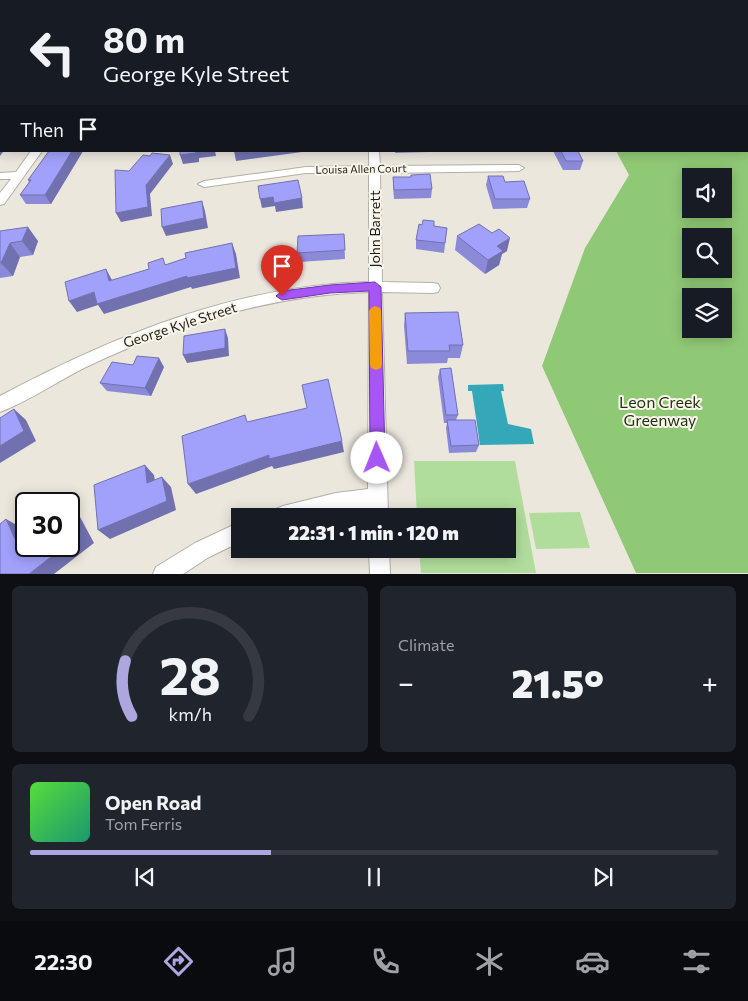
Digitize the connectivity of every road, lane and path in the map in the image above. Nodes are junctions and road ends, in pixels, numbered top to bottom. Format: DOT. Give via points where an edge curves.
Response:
graph roads {
  1 [pos="36,152"];
  2 [pos="374,152"];
  3 [pos="374,168"];
  4 [pos="519,168"];
  5 [pos="19,175"];
  6 [pos="0,176"];
  7 [pos="204,184"];
  8 [pos="0,201"];
  9 [pos="375,287"];
  10 [pos="433,288"];
  11 [pos="0,404"];
  12 [pos="378,497"];
  13 [pos="313,508"];
  14 [pos="378,508"];
  15 [pos="231,536"];
  16 [pos="379,558"];
  17 [pos="163,574"];
  18 [pos="380,574"];
  1 -- 5 [label="street"];
  2 -- 3 [label="street, John Barrett"];
  3 -- 4 [label="street, Louisa Allen Court"];
  3 -- 7 [label="street, Louisa Allen Court" via="306,170"];
  3 -- 9 [label="street, John Barrett"];
  5 -- 6 [label="street"];
  5 -- 8 [label="street"];
  9 -- 10 [label="street, George Kyle Street"];
  9 -- 11 [label="street, George Kyle Street" via="282,296 226,308 171,325 52,375"];
  9 -- 12 [label="street, John Barrett"];
  12 -- 13 [label="street"];
  12 -- 14 [label="street, John Barrett"];
  15 -- 17 [label="street"];
  16 -- 18 [label="street"];
}
